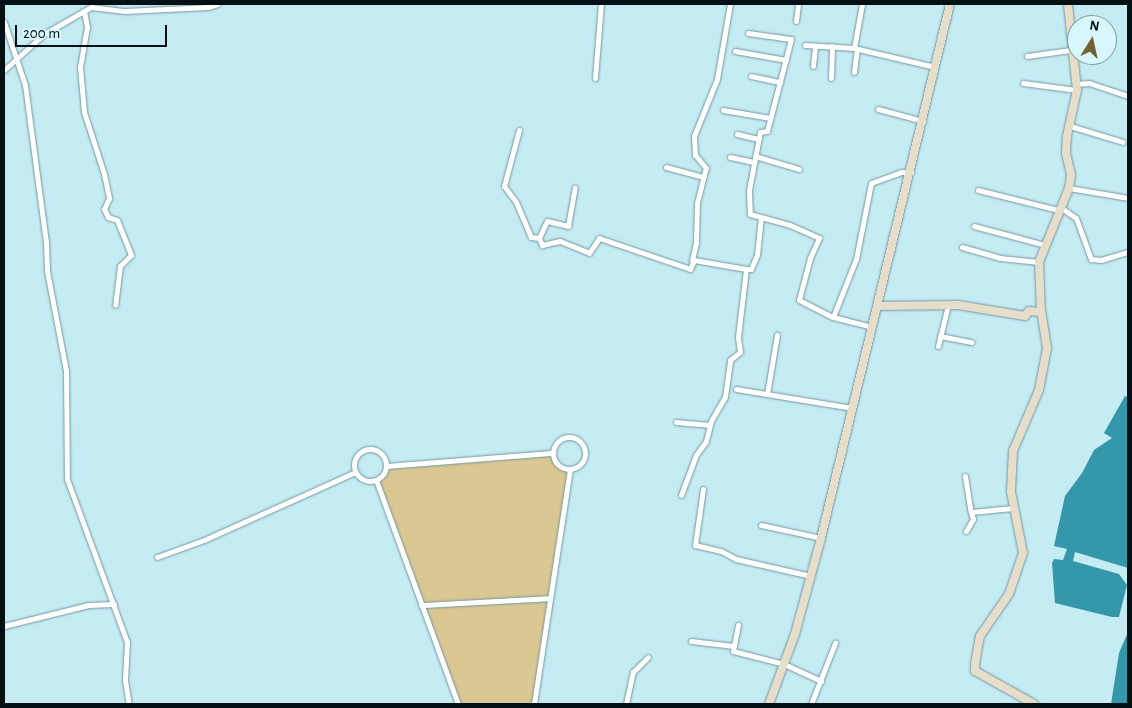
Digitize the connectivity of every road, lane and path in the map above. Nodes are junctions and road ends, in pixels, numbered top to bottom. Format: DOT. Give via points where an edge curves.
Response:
graph roads {
  1 [pos="218,4"];
  2 [pos="601,4"];
  3 [pos="730,4"];
  4 [pos="798,4"];
  5 [pos="862,4"];
  6 [pos="950,4"];
  7 [pos="84,11"];
  8 [pos="796,21"];
  9 [pos="4,22"];
  10 [pos="748,33"];
  11 [pos="806,45"];
  12 [pos="815,46"];
  13 [pos="832,46"];
  14 [pos="855,48"];
  15 [pos="735,51"];
  16 [pos="1067,51"];
  17 [pos="1027,56"];
  18 [pos="786,60"];
  19 [pos="16,61"];
  20 [pos="1073,65"];
  21 [pos="813,66"];
  22 [pos="935,68"];
  23 [pos="4,70"];
  24 [pos="854,72"];
  25 [pos="751,76"];
  26 [pos="595,78"];
  27 [pos="831,78"];
  28 [pos="780,82"];
  29 [pos="1023,83"];
  30 [pos="1076,87"];
  31 [pos="1128,96"];
  32 [pos="878,109"];
  33 [pos="723,110"];
  34 [pos="770,118"];
  35 [pos="923,121"];
  36 [pos="1070,126"];
  37 [pos="519,130"];
  38 [pos="737,134"];
  39 [pos="758,139"];
  40 [pos="1123,142"];
  41 [pos="755,156"];
  42 [pos="730,157"];
  43 [pos="753,162"];
  44 [pos="666,167"];
  45 [pos="799,169"];
  46 [pos="911,172"];
  47 [pos="704,178"];
  48 [pos="575,188"];
  49 [pos="1069,188"];
  50 [pos="978,190"];
  51 [pos="1128,198"];
  52 [pos="1059,209"];
  53 [pos="762,217"];
  54 [pos="974,226"];
  55 [pos="539,238"];
  56 [pos="1045,245"];
  57 [pos="962,247"];
  58 [pos="1128,252"];
  59 [pos="692,260"];
  60 [pos="1038,262"];
  61 [pos="746,269"];
  62 [pos="948,304"];
  63 [pos="115,305"];
  64 [pos="877,306"];
  65 [pos="1041,312"];
  66 [pos="833,316"];
  67 [pos="872,327"];
  68 [pos="777,335"];
  69 [pos="940,336"];
  70 [pos="972,342"];
  71 [pos="938,346"];
  72 [pos="736,389"];
  73 [pos="767,394"];
  74 [pos="852,408"];
  75 [pos="676,422"];
  76 [pos="710,425"];
  77 [pos="553,453"];
  78 [pos="386,466"];
  79 [pos="570,469"];
  80 [pos="355,472"];
  81 [pos="965,476"];
  82 [pos="376,480"];
  83 [pos="703,490"];
  84 [pos="681,495"];
  85 [pos="1013,508"];
  86 [pos="972,512"];
  87 [pos="761,525"];
  88 [pos="966,531"];
  89 [pos="821,538"];
  90 [pos="157,557"];
  91 [pos="811,576"];
  92 [pos="550,598"];
  93 [pos="114,604"];
  94 [pos="421,605"];
  95 [pos="738,625"];
  96 [pos="4,626"];
  97 [pos="691,641"];
  98 [pos="835,643"];
  99 [pos="734,646"];
  100 [pos="648,657"];
  101 [pos="784,664"];
  102 [pos="821,681"];
  103 [pos="129,704"];
  104 [pos="458,704"];
  105 [pos="534,704"];
  106 [pos="626,704"];
  107 [pos="769,704"];
  108 [pos="811,704"];
  109 [pos="1034,704"];
  1 -- 7 [label="street" via="124,11 91,7"];
  2 -- 26 [label="street"];
  3 -- 47 [label="street" via="717,80 694,136 695,155 706,168"];
  4 -- 8 [label="street"];
  5 -- 14 [label="street"];
  6 -- 22 [label="street"];
  7 -- 19 [label="street" via="44,34"];
  7 -- 63 [label="street" via="87,27 80,67 84,112 104,174 109,198 104,208 108,217 117,220 131,255 120,266"];
  9 -- 19 [label="street"];
  10 -- 18 [label="street" via="791,38"];
  11 -- 12 [label="street"];
  12 -- 13 [label="street"];
  12 -- 21 [label="street"];
  13 -- 14 [label="street"];
  13 -- 27 [label="street"];
  14 -- 22 [label="street"];
  14 -- 24 [label="street"];
  15 -- 18 [label="street"];
  16 -- 17 [label="street"];
  18 -- 28 [label="street"];
  19 -- 23 [label="street"];
  19 -- 93 [label="street" via="25,85 47,271 66,371 67,479"];
  20 -- 30 [label="street"];
  22 -- 35 [label="street"];
  25 -- 28 [label="street"];
  28 -- 34 [label="street"];
  29 -- 30 [label="street"];
  30 -- 31 [label="street" via="1089,83"];
  30 -- 36 [label="street"];
  32 -- 35 [label="street"];
  33 -- 34 [label="street"];
  34 -- 39 [label="street" via="766,132 760,132"];
  35 -- 46 [label="street"];
  36 -- 40 [label="street"];
  36 -- 49 [label="street" via="1066,153 1071,175"];
  37 -- 55 [label="street" via="504,186 516,202 531,238"];
  38 -- 39 [label="street"];
  39 -- 41 [label="street"];
  41 -- 43 [label="street"];
  41 -- 45 [label="street"];
  42 -- 43 [label="street"];
  43 -- 53 [label="street" via="750,214"];
  44 -- 47 [label="street"];
  46 -- 64 [label="street"];
  46 -- 66 [label="street" via="901,172 871,183 856,259"];
  47 -- 59 [label="street" via="697,203"];
  48 -- 55 [label="street" via="568,226 547,221"];
  49 -- 51 [label="street"];
  49 -- 52 [label="street"];
  50 -- 52 [label="street"];
  52 -- 56 [label="street"];
  52 -- 58 [label="street" via="1076,218 1091,259 1101,260"];
  53 -- 61 [label="street" via="757,255 751,269"];
  53 -- 66 [label="street" via="819,238 799,300"];
  54 -- 56 [label="street"];
  55 -- 59 [label="street" via="542,245 560,241 589,254 599,238 690,269"];
  56 -- 60 [label="street"];
  57 -- 60 [label="street" via="1000,258"];
  59 -- 61 [label="street"];
  60 -- 65 [label="street"];
  61 -- 76 [label="street" via="738,337 740,352 727,368 725,398"];
  62 -- 64 [label="street"];
  62 -- 65 [label="street" via="1025,316 1029,311"];
  62 -- 69 [label="street"];
  64 -- 67 [label="street"];
  65 -- 85 [label="street" via="1047,348 1039,390 1013,451"];
  66 -- 67 [label="street"];
  67 -- 74 [label="street"];
  68 -- 73 [label="street"];
  69 -- 70 [label="street"];
  69 -- 71 [label="street"];
  72 -- 73 [label="street"];
  73 -- 74 [label="street"];
  74 -- 89 [label="street"];
  75 -- 76 [label="street"];
  76 -- 84 [label="street"];
  77 -- 78 [label="street"];
  77 -- 79 [label="street" via="558,465"];
  77 -- 79 [label="street" via="562,438 581,441 585,459"];
  78 -- 80 [label="street" via="382,453 370,448 358,453 353,465"];
  78 -- 82 [label="street"];
  79 -- 92 [label="street"];
  80 -- 82 [label="street" via="364,480"];
  80 -- 90 [label="street" via="204,540"];
  81 -- 86 [label="street"];
  82 -- 94 [label="street"];
  83 -- 91 [label="street" via="694,545 721,551 736,559"];
  85 -- 86 [label="street"];
  85 -- 109 [label="street" via="1022,544 1022,561 1009,594 980,636 978,672"];
  86 -- 88 [label="street" via="973,519"];
  87 -- 89 [label="street"];
  89 -- 91 [label="street"];
  91 -- 101 [label="street"];
  92 -- 94 [label="street"];
  92 -- 105 [label="street"];
  93 -- 96 [label="street" via="88,605"];
  93 -- 103 [label="street" via="127,642 125,680"];
  94 -- 104 [label="street"];
  95 -- 99 [label="street"];
  97 -- 99 [label="street"];
  98 -- 102 [label="street"];
  99 -- 101 [label="street" via="735,653"];
  100 -- 106 [label="street" via="633,672"];
  101 -- 102 [label="street"];
  101 -- 107 [label="street"];
  102 -- 108 [label="street"];
}
